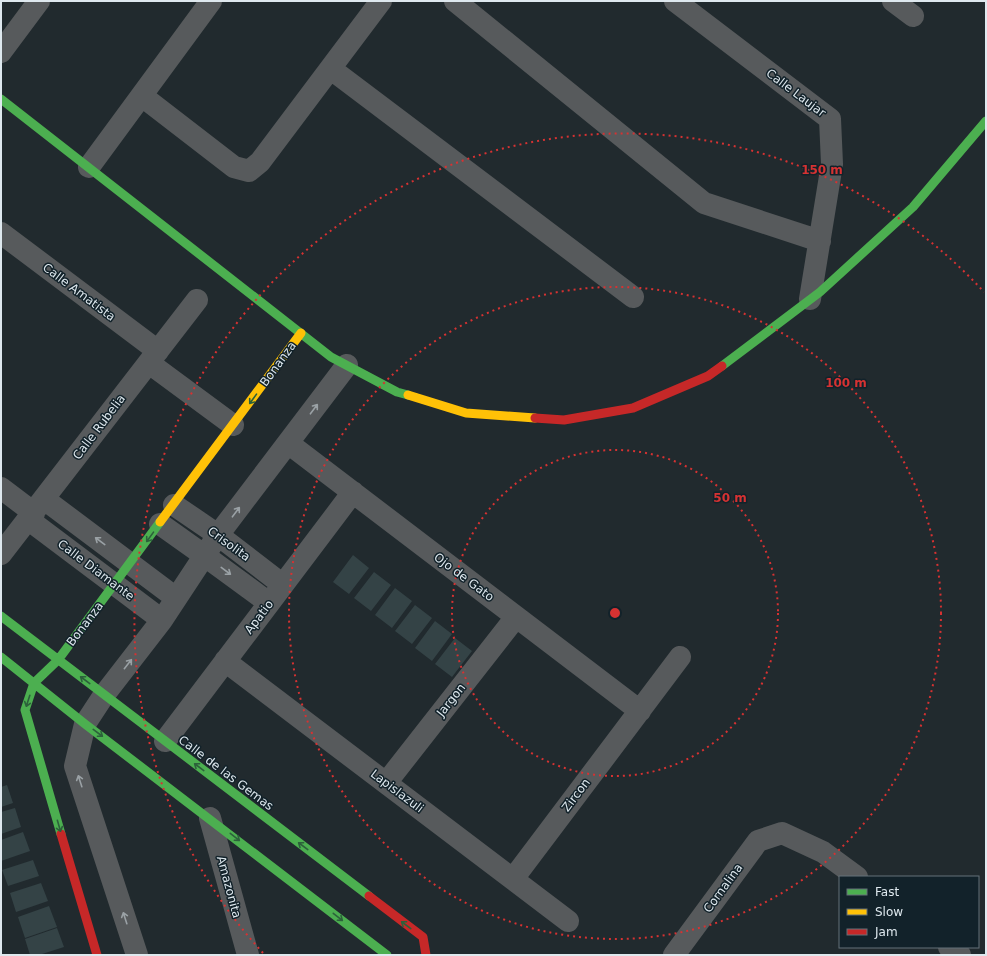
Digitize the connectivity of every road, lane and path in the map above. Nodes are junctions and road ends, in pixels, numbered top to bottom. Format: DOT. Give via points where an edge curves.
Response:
graph roads {
  1 [pos="211,1"];
  2 [pos="381,1"];
  3 [pos="455,1"];
  4 [pos="675,1"];
  5 [pos="893,1"];
  6 [pos="30,4"];
  7 [pos="913,16"];
  8 [pos="1,52"];
  9 [pos="331,69"];
  10 [pos="142,96"];
  11 [pos="1,99"];
  12 [pos="986,121"];
  13 [pos="89,167"];
  14 [pos="820,241"];
  15 [pos="5,244"];
  16 [pos="633,297"];
  17 [pos="810,299"];
  18 [pos="197,300"];
  19 [pos="301,333"];
  20 [pos="153,357"];
  21 [pos="347,365"];
  22 [pos="233,425"];
  23 [pos="288,443"];
  24 [pos="1,488"];
  25 [pos="353,492"];
  26 [pos="174,505"];
  27 [pos="36,510"];
  28 [pos="160,524"];
  29 [pos="218,535"];
  30 [pos="1,554"];
  31 [pos="205,556"];
  32 [pos="131,564"];
  33 [pos="115,584"];
  34 [pos="283,585"];
  35 [pos="176,598"];
  36 [pos="269,603"];
  37 [pos="1,616"];
  38 [pos="516,617"];
  39 [pos="162,620"];
  40 [pos="680,657"];
  41 [pos="1,658"];
  42 [pos="58,660"];
  43 [pos="225,661"];
  44 [pos="34,683"];
  45 [pos="104,695"];
  46 [pos="640,711"];
  47 [pos="85,724"];
  48 [pos="165,741"];
  49 [pos="386,783"];
  50 [pos="210,818"];
  51 [pos="856,876"];
  52 [pos="513,880"];
  53 [pos="568,921"];
  54 [pos="950,948"];
  55 [pos="98,955"];
  56 [pos="137,955"];
  57 [pos="248,955"];
  58 [pos="387,955"];
  59 [pos="426,955"];
  60 [pos="674,955"];
  61 [pos="960,955"];
  1 -- 10 [label="street"];
  2 -- 9 [label="street"];
  3 -- 14 [label="street" via="704,203"];
  4 -- 14 [label="street, Calle Laujar" via="830,119 832,164"];
  5 -- 7 [label="street"];
  6 -- 8 [label="street"];
  9 -- 10 [label="street" via="260,162 249,171 234,167"];
  9 -- 16 [label="street"];
  10 -- 13 [label="street"];
  11 -- 13 [label="street"];
  12 -- 17 [label="street" via="913,207"];
  13 -- 19 [label="street"];
  14 -- 17 [label="street, Calle Laujar"];
  15 -- 20 [label="street, Calle Amatista"];
  17 -- 21 [label="street" via="708,376 633,408 564,420 466,413 397,392"];
  18 -- 20 [label="street, Calle Rubelia"];
  19 -- 21 [label="street" via="330,356"];
  19 -- 22 [label="street, Bonanza, one-way"];
  20 -- 22 [label="street, Calle Amatista"];
  20 -- 27 [label="street, Calle Rubelia"];
  23 -- 21 [label="street, one-way"];
  22 -- 26 [label="street, Bonanza"];
  23 -- 25 [label="street, Ojo de Gato"];
  29 -- 23 [label="street, one-way"];
  24 -- 27 [label="street, Calle Diamante"];
  25 -- 34 [label="street, Apatio"];
  25 -- 38 [label="street, Ojo de Gato"];
  26 -- 28 [label="street, Bonanza"];
  26 -- 29 [label="street, Crisolita"];
  27 -- 30 [label="street, Calle Rubelia"];
  32 -- 27 [label="street, Calle Diamante, one-way"];
  27 -- 33 [label="street, Calle Diamante"];
  28 -- 31 [label="street, Crisolita"];
  28 -- 32 [label="street, Bonanza, one-way"];
  29 -- 31 [label="street"];
  29 -- 34 [label="street, Crisolita"];
  31 -- 35 [label="street"];
  31 -- 36 [label="street, Crisolita, one-way"];
  32 -- 33 [label="street, Bonanza"];
  32 -- 35 [label="street, Calle Diamante"];
  33 -- 39 [label="street, Calle Diamante"];
  33 -- 42 [label="street, Bonanza"];
  34 -- 36 [label="street, Apatio"];
  35 -- 39 [label="street"];
  36 -- 43 [label="street, Apatio"];
  37 -- 42 [label="street, Calle de las Gemas"];
  38 -- 46 [label="street, Ojo de Gato"];
  38 -- 49 [label="street, Jargon"];
  45 -- 39 [label="street, one-way"];
  40 -- 46 [label="street, Zircon"];
  41 -- 44 [label="street"];
  42 -- 44 [label="street, Bonanza"];
  45 -- 42 [label="street, Calle de las Gemas, one-way"];
  43 -- 48 [label="street, Apatio"];
  43 -- 49 [label="street, Lapislazuli"];
  44 -- 47 [label="street"];
  44 -- 55 [label="street, Bonanza, one-way" via="25,710"];
  45 -- 47 [label="street"];
  45 -- 48 [label="street, Calle de las Gemas"];
  46 -- 52 [label="street, Zircon"];
  47 -- 50 [label="street, one-way"];
  56 -- 47 [label="street, one-way" via="75,766"];
  59 -- 48 [label="street, Calle de las Gemas, one-way" via="423,937"];
  49 -- 52 [label="street, Lapislazuli"];
  50 -- 57 [label="street, Amazonita"];
  50 -- 58 [label="street, one-way"];
  51 -- 60 [label="street, Cornalina" via="823,852 782,834 758,841"];
  52 -- 53 [label="street, Lapislazuli"];
  54 -- 61 [label="street"];
}
